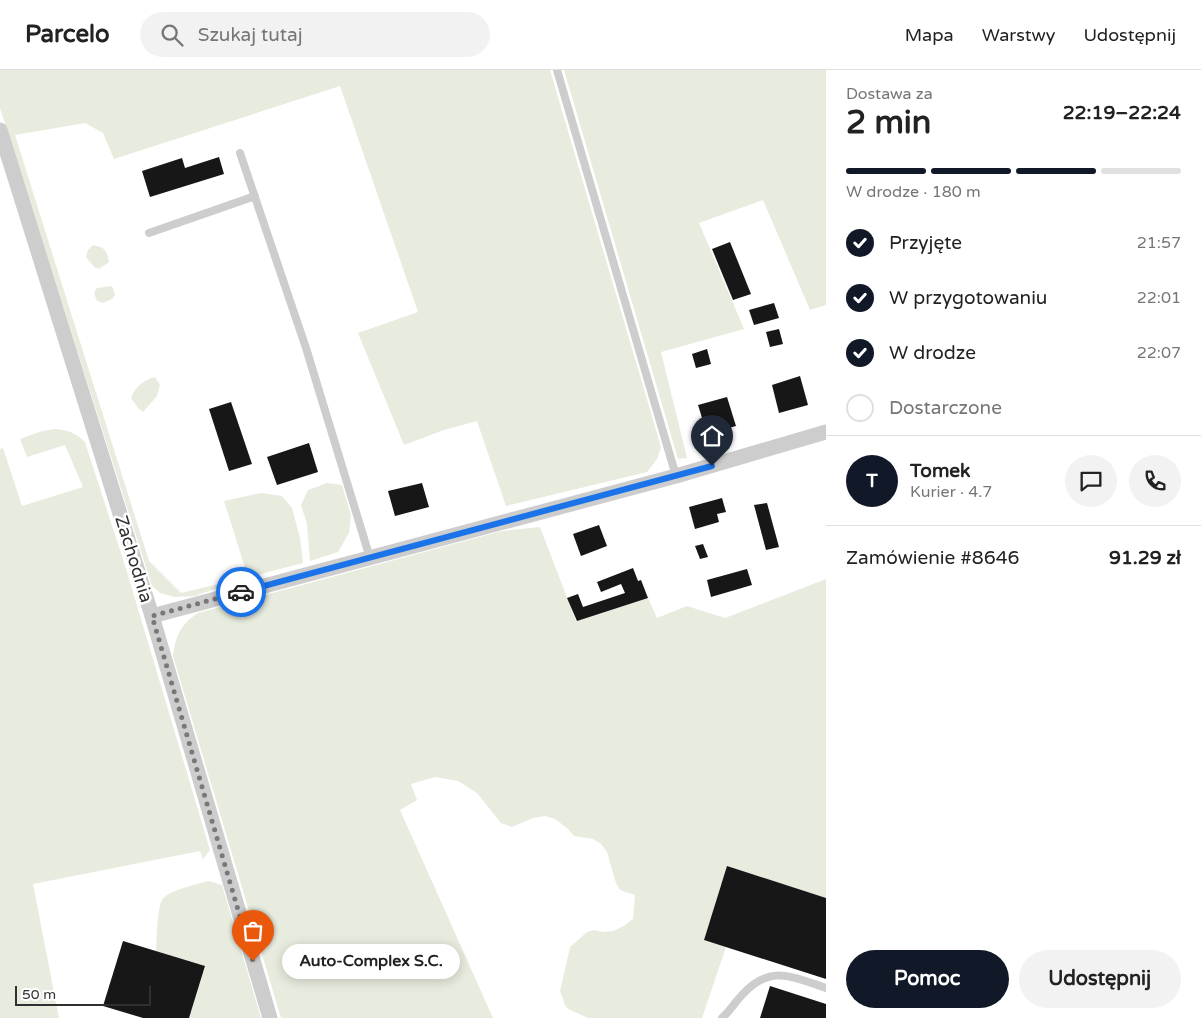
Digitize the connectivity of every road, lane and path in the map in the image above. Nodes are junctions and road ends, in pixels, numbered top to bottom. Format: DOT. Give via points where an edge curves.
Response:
graph roads {
  1 [pos="557,70"];
  2 [pos="0,130"];
  3 [pos="240,153"];
  4 [pos="255,196"];
  5 [pos="149,232"];
  6 [pos="826,432"];
  7 [pos="676,476"];
  8 [pos="370,558"];
  9 [pos="152,616"];
  10 [pos="826,988"];
  11 [pos="270,1018"];
  12 [pos="722,1018"];
  1 -- 7 [label="lane"];
  2 -- 9 [label="street, Zachodnia"];
  3 -- 4 [label="lane"];
  4 -- 5 [label="lane"];
  4 -- 8 [label="lane" via="306,348"];
  6 -- 7 [label="street"];
  7 -- 8 [label="street"];
  8 -- 9 [label="street"];
  9 -- 11 [label="street, Zachodnia"];
  10 -- 12 [label="lane" via="787,976 760,979"];
}
